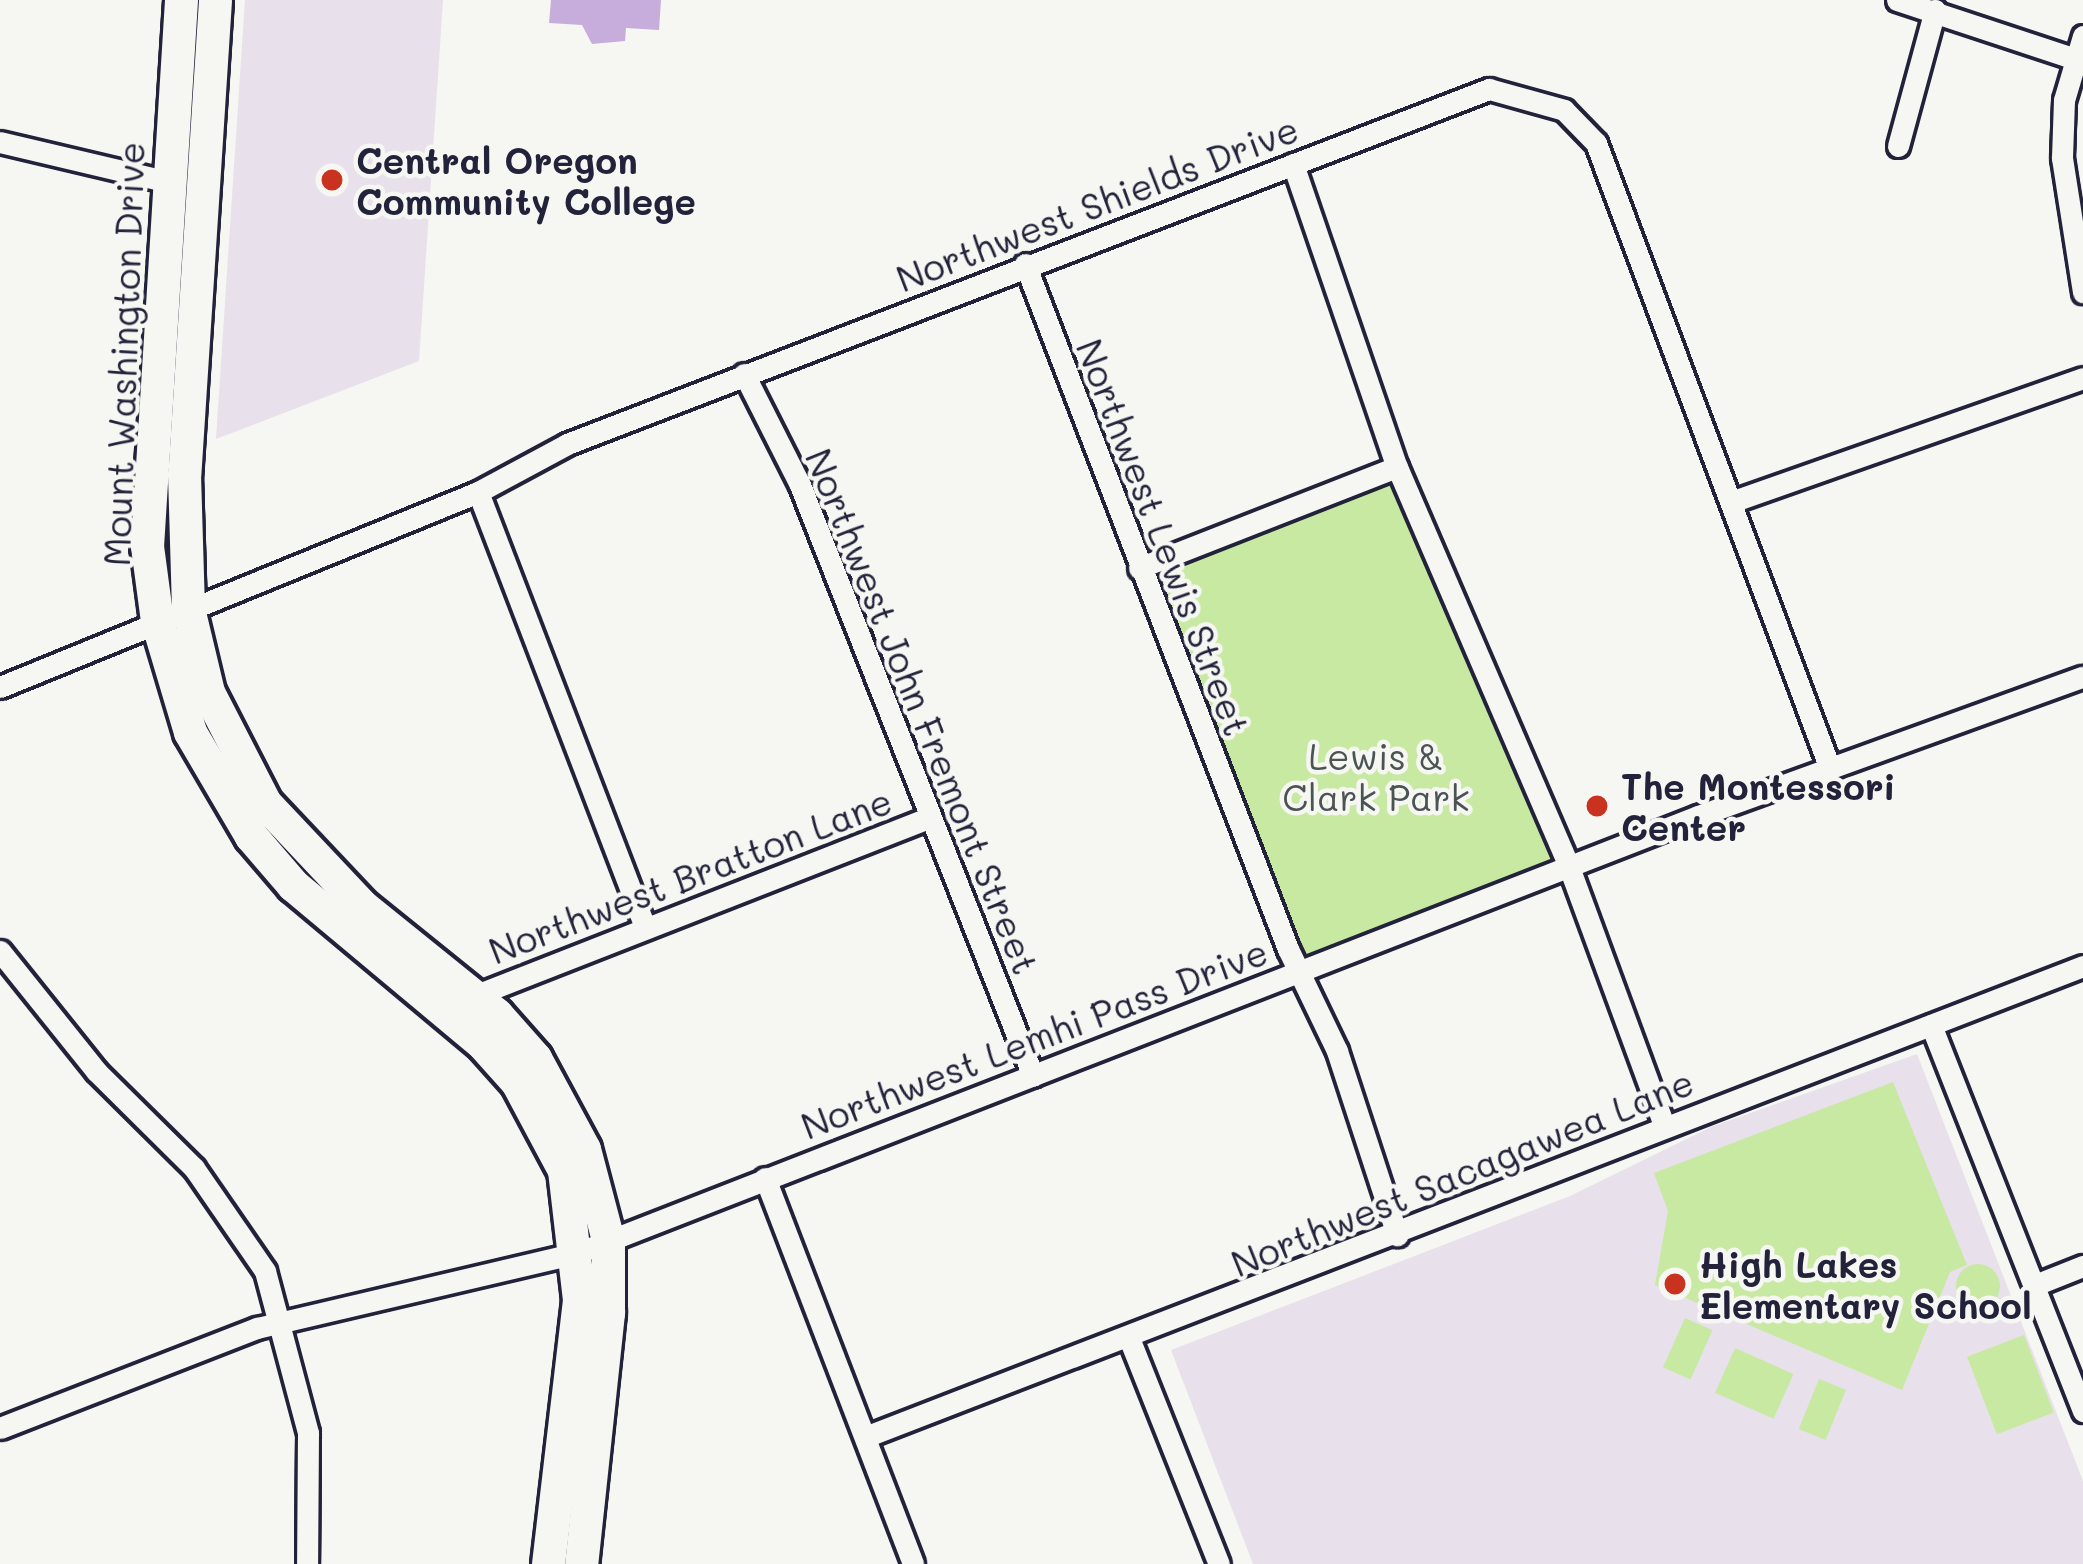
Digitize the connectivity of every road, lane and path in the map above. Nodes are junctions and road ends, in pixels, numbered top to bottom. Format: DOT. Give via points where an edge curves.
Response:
graph roads {
  1 [pos="181,0"];
  2 [pos="215,0"];
  3 [pos="1898,0"];
  4 [pos="1935,10"];
  5 [pos="2083,36"];
  6 [pos="2075,58"];
  7 [pos="0,142"];
  8 [pos="1898,146"];
  9 [pos="1293,164"];
  10 [pos="169,182"];
  11 [pos="1025,264"];
  12 [pos="2083,292"];
  13 [pos="744,374"];
  14 [pos="2083,378"];
  15 [pos="1397,466"];
  16 [pos="478,492"];
  17 [pos="1731,502"];
  18 [pos="1139,568"];
  19 [pos="172,614"];
  20 [pos="2083,677"];
  21 [pos="0,687"];
  22 [pos="1829,766"];
  23 [pos="930,817"];
  24 [pos="1569,867"];
  25 [pos="645,928"];
  26 [pos="0,951"];
  27 [pos="2083,966"];
  28 [pos="1297,971"];
  29 [pos="474,996"];
  30 [pos="1931,1025"];
  31 [pos="1033,1076"];
  32 [pos="1664,1125"];
  33 [pos="765,1178"];
  34 [pos="1396,1235"];
  35 [pos="594,1246"];
  36 [pos="2083,1266"];
  37 [pos="2035,1285"];
  38 [pos="284,1321"];
  39 [pos="1129,1338"];
  40 [pos="2083,1411"];
  41 [pos="0,1428"];
  42 [pos="865,1437"];
  43 [pos="307,1564"];
  44 [pos="548,1564"];
  45 [pos="581,1564"];
  46 [pos="913,1564"];
  47 [pos="1219,1564"];
  1 -- 10 [label="main road, Mount Washington Drive"];
  2 -- 19 [label="main road, Mount Washington Drive"];
  3 -- 4 [label="street"];
  4 -- 6 [label="street"];
  4 -- 8 [label="street"];
  5 -- 6 [label="street"];
  6 -- 12 [label="street" via="2062,158"];
  7 -- 10 [label="street"];
  9 -- 11 [label="street, Northwest Shields Drive"];
  9 -- 15 [label="street"];
  9 -- 17 [label="street, Northwest Shields Drive" via="1489,89 1564,110 1596,143"];
  10 -- 19 [label="main road, Mount Washington Drive" via="147,546"];
  11 -- 13 [label="street, Northwest Shields Drive"];
  11 -- 18 [label="street, Northwest Lewis Street"];
  13 -- 16 [label="street, Northwest Shields Drive" via="539,456"];
  13 -- 23 [label="street, Northwest John Fremont Street" via="800,485"];
  14 -- 17 [label="street"];
  15 -- 18 [label="street"];
  15 -- 24 [label="street"];
  16 -- 19 [label="street, Northwest Shields Drive"];
  16 -- 25 [label="street"];
  17 -- 22 [label="street, Northwest Shields Drive"];
  18 -- 28 [label="street, Northwest Lewis Street"];
  19 -- 21 [label="street, Northwest Shields Drive"];
  19 -- 29 [label="main road, Mount Washington Drive" via="228,746 266,803 361,905"];
  19 -- 35 [label="main road, Mount Washington Drive" via="190,732 238,818 293,885 517,1082"];
  20 -- 22 [label="street, Northwest Lemhi Pass Drive"];
  22 -- 24 [label="street, Northwest Lemhi Pass Drive"];
  23 -- 25 [label="street, Northwest Bratton Lane"];
  23 -- 31 [label="street, Northwest John Fremont Street"];
  24 -- 28 [label="street, Northwest Lemhi Pass Drive"];
  24 -- 32 [label="street"];
  25 -- 29 [label="street, Northwest Bratton Lane"];
  26 -- 38 [label="street" via="236,1221"];
  27 -- 30 [label="street, Northwest Sacagawea Lane"];
  28 -- 31 [label="street, Northwest Lemhi Pass Drive"];
  28 -- 34 [label="street, Northwest Lewis Street" via="1337,1051"];
  29 -- 35 [label="main road, Mount Washington Drive" via="559,1096"];
  30 -- 32 [label="street, Northwest Sacagawea Lane"];
  30 -- 37 [label="street"];
  31 -- 33 [label="street, Northwest Lemhi Pass Drive"];
  32 -- 34 [label="street, Northwest Sacagawea Lane"];
  33 -- 35 [label="street, Northwest Lemhi Pass Drive"];
  33 -- 42 [label="street"];
  34 -- 39 [label="street, Northwest Sacagawea Lane"];
  35 -- 38 [label="street, Northwest Lemhi Pass Drive"];
  35 -- 44 [label="main road, Mount Washington Drive"];
  35 -- 45 [label="main road, Mount Washington Drive"];
  36 -- 37 [label="street"];
  37 -- 40 [label="street"];
  38 -- 41 [label="street, Northwest Lemhi Pass Drive"];
  38 -- 43 [label="street" via="308,1433"];
  39 -- 42 [label="street, Northwest Sacagawea Lane"];
  39 -- 47 [label="street"];
  42 -- 46 [label="street"];
}
